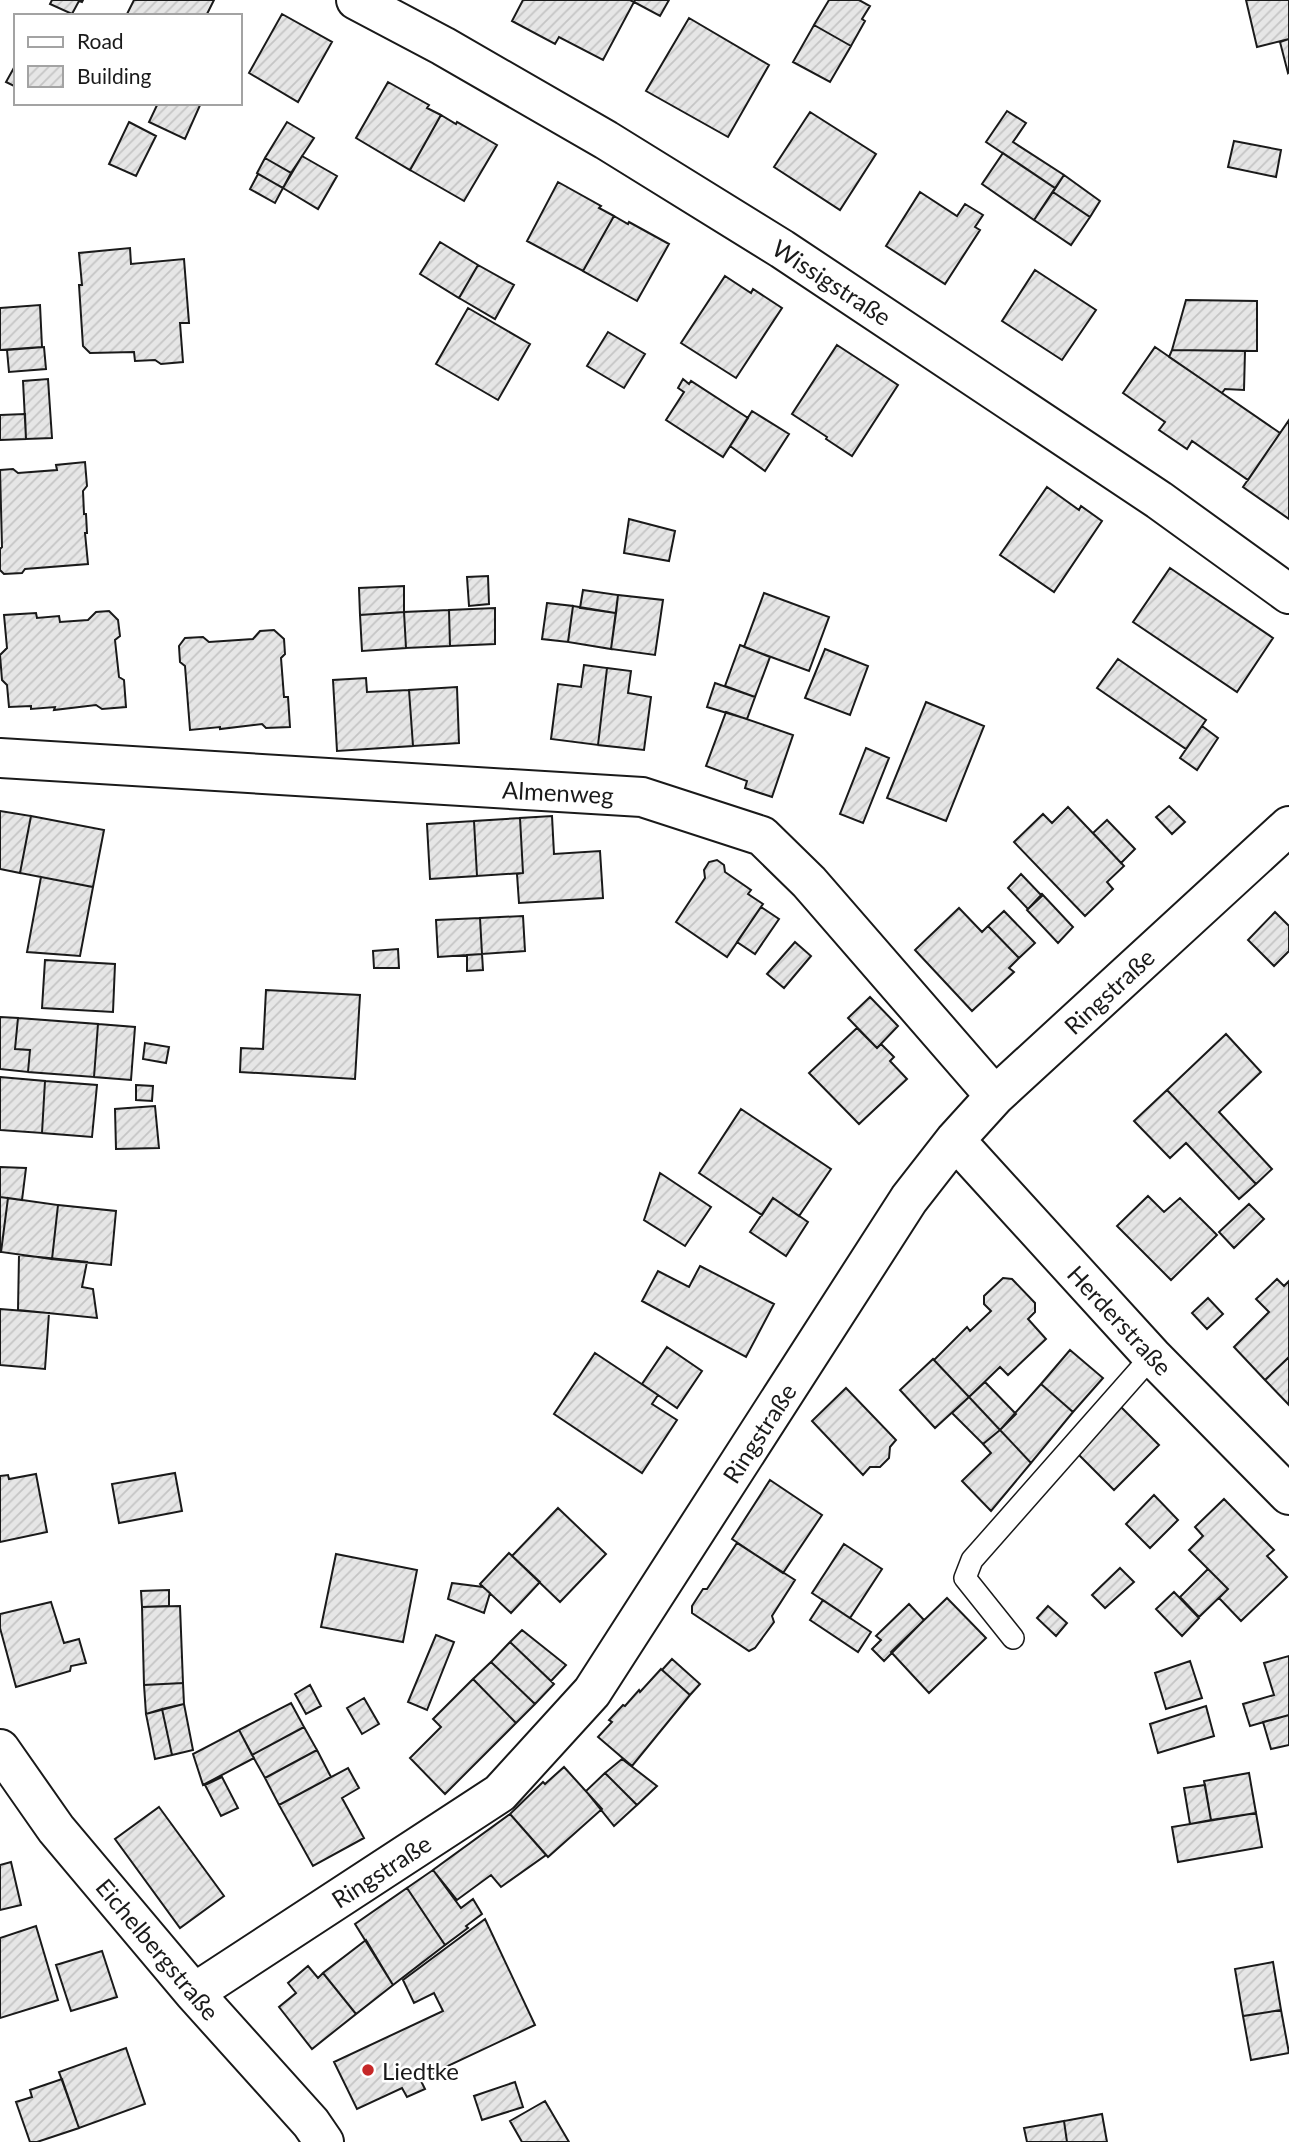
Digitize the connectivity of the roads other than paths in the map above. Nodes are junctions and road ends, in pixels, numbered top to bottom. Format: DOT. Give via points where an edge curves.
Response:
graph roads {
  1 [pos="356,0"];
  2 [pos="1289,594"];
  3 [pos="0,758"];
  4 [pos="1289,826"];
  5 [pos="995,1096"];
  6 [pos="955,1140"];
  7 [pos="1152,1356"];
  8 [pos="1289,1495"];
  9 [pos="1013,1638"];
  10 [pos="0,1749"];
  11 [pos="194,1993"];
  12 [pos="324,2142"];
  1 -- 2 [label="street, Wissigstraße" via="606,140 782,249 1159,500"];
  3 -- 5 [label="street, Almenweg" via="642,797 762,836 809,882"];
  4 -- 5 [label="street, Ringstraße"];
  5 -- 6 [label="street, Ringstraße"];
  6 -- 7 [label="street, Herderstraße"];
  6 -- 11 [label="street, Ringstraße" via="909,1199 592,1692 500,1793"];
  7 -- 8 [label="street, Herderstraße"];
  7 -- 9 [label="lane" via="972,1560 965,1578"];
  10 -- 11 [label="street, Eichelbergstraße" via="56,1829"];
  11 -- 12 [label="street, Eichelbergstraße"];
}
